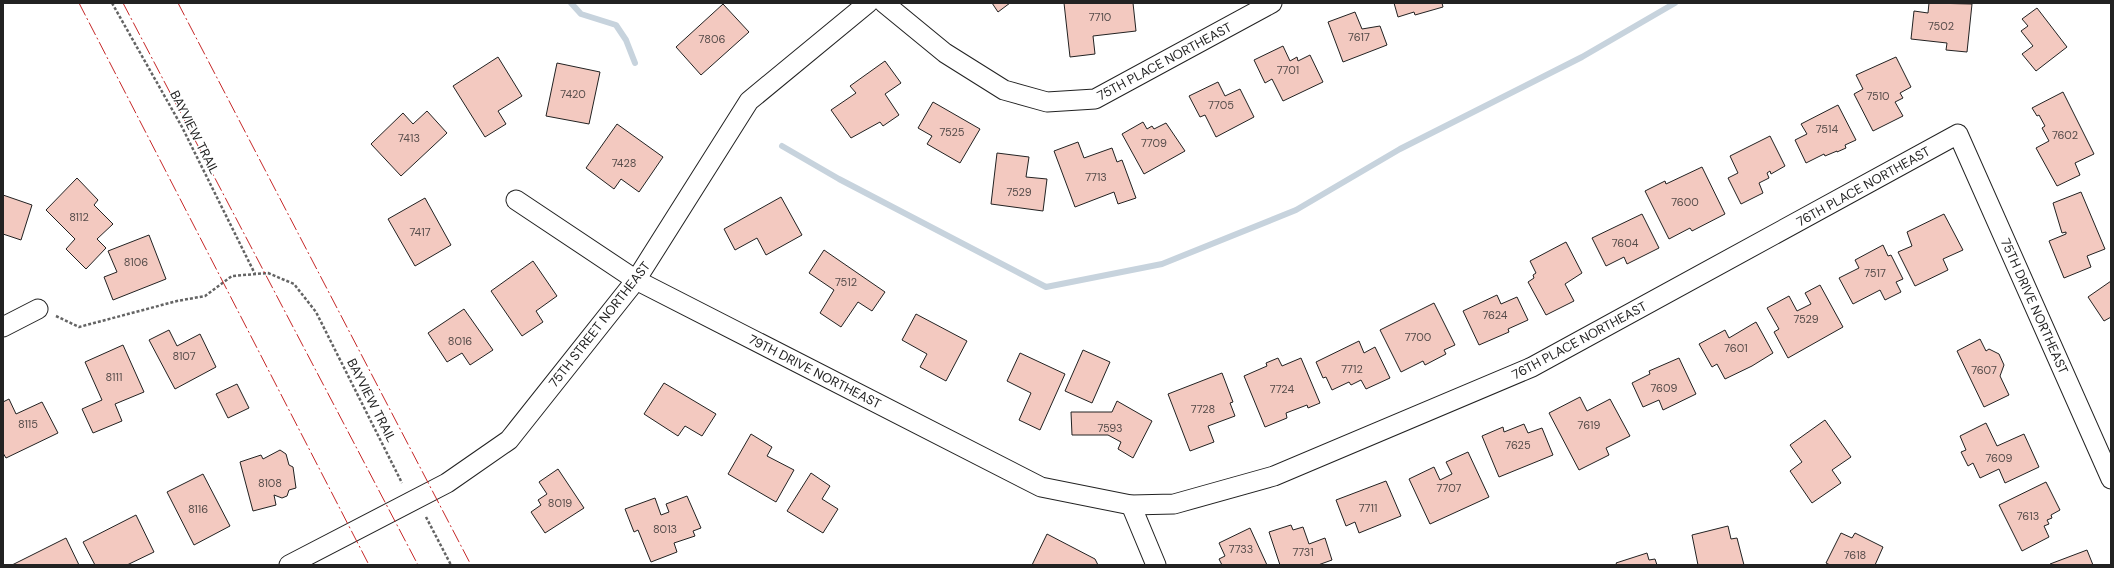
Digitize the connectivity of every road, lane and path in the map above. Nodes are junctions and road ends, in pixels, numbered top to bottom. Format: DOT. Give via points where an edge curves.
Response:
graph roads {
  1 [pos="112,3"];
  2 [pos="868,3"];
  3 [pos="884,3"];
  4 [pos="1272,3"];
  5 [pos="1958,134"];
  6 [pos="516,200"];
  7 [pos="255,274"];
  8 [pos="636,280"];
  9 [pos="38,309"];
  10 [pos="3,327"];
  11 [pos="2111,479"];
  12 [pos="401,482"];
  13 [pos="1131,505"];
  14 [pos="427,518"];
  15 [pos="289,565"];
  16 [pos="451,565"];
  17 [pos="1156,565"];
  1 -- 7 [label="path, BAYVIEW TRAIL" via="182,127"];
  2 -- 8 [label="street, 75TH STREET NORTHEAST" via="749,101"];
  3 -- 4 [label="street, 75TH PLACE NORTHEAST" via="945,53 1004,90 1047,102 1095,99"];
  5 -- 11 [label="street, 75TH DRIVE NORTHEAST"];
  5 -- 13 [label="street, 76TH PLACE NORTHEAST" via="1532,367 1274,476 1174,504"];
  6 -- 8 [label="street, 79TH DRIVE NORTHEAST"];
  7 -- 9 [label="path, BAYVIEW TRAIL" via="232,276 205,296 79,326"];
  7 -- 12 [label="path, BAYVIEW TRAIL" via="268,273 294,284 316,312"];
  8 -- 13 [label="street, 79TH DRIVE NORTHEAST" via="1041,487"];
  8 -- 15 [label="street, 75TH STREET NORTHEAST" via="509,440 447,483"];
  9 -- 10 [label="street"];
  13 -- 17 [label="street"];
  14 -- 16 [label="path"];
}
